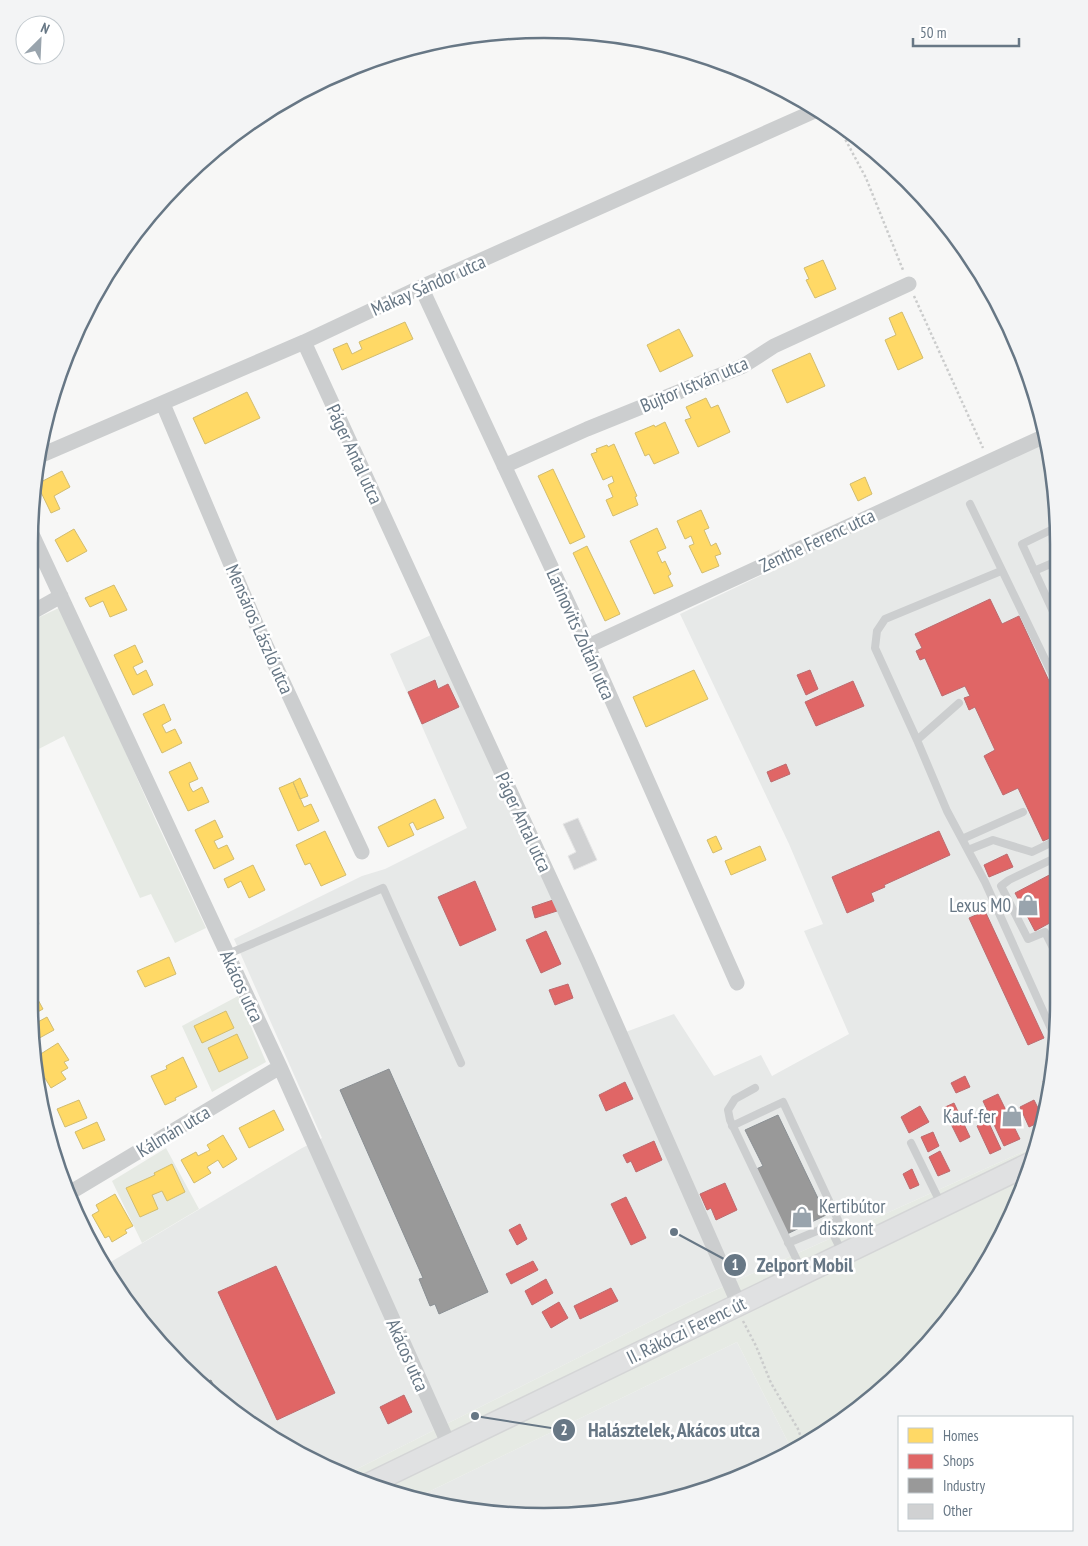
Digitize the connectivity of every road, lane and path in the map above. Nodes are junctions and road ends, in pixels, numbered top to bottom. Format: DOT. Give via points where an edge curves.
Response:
graph roads {
  1 [pos="810,113"];
  2 [pos="909,284"];
  3 [pos="421,287"];
  4 [pos="304,342"];
  5 [pos="163,404"];
  6 [pos="1039,439"];
  7 [pos="46,454"];
  8 [pos="504,466"];
  9 [pos="970,504"];
  10 [pos="1050,531"];
  11 [pos="38,546"];
  12 [pos="1050,564"];
  13 [pos="1001,571"];
  14 [pos="1034,571"];
  15 [pos="62,596"];
  16 [pos="1050,596"];
  17 [pos="1046,598"];
  18 [pos="1050,606"];
  19 [pos="38,609"];
  20 [pos="588,646"];
  21 [pos="1050,670"];
  22 [pos="959,704"];
  23 [pos="917,740"];
  24 [pos="1023,812"];
  25 [pos="962,839"];
  26 [pos="1050,843"];
  27 [pos="968,850"];
  28 [pos="362,852"];
  29 [pos="1050,860"];
  30 [pos="1050,942"];
  31 [pos="228,954"];
  32 [pos="737,983"];
  33 [pos="1049,1025"];
  34 [pos="461,1063"];
  35 [pos="280,1067"];
  36 [pos="755,1088"];
  37 [pos="732,1126"];
  38 [pos="911,1143"];
  39 [pos="1023,1167"];
  40 [pos="73,1187"];
  41 [pos="942,1206"];
  42 [pos="829,1226"];
  43 [pos="788,1243"];
  44 [pos="843,1254"];
  45 [pos="803,1274"];
  46 [pos="737,1305"];
  47 [pos="801,1438"];
  48 [pos="449,1445"];
  49 [pos="377,1480"];
  1 -- 3 [label="street, Makay Sándor utca"];
  2 -- 8 [label="street, Bujtor István utca" via="774,346 742,366"];
  3 -- 4 [label="street, Makay Sándor utca"];
  3 -- 8 [label="street, Latinovits Zoltán utca"];
  4 -- 5 [label="street, Makay Sándor utca"];
  4 -- 46 [label="street, Páger Antal utca" via="588,961"];
  5 -- 7 [label="street, Makay Sándor utca"];
  5 -- 28 [label="street, Mensáros László utca" via="256,624"];
  6 -- 20 [label="street, Zenthe Ferenc utca"];
  8 -- 20 [label="street, Latinovits Zoltán utca"];
  9 -- 13 [label="lane"];
  10 -- 14 [label="lane" via="1022,544"];
  11 -- 15 [label="street, Akácos utca"];
  12 -- 14 [label="lane"];
  13 -- 21 [label="lane"];
  13 -- 23 [label="lane" via="886,619 880,626 876,648"];
  14 -- 17 [label="lane"];
  15 -- 19 [label="street"];
  15 -- 31 [label="street, Akácos utca"];
  16 -- 17 [label="lane"];
  17 -- 18 [label="lane"];
  20 -- 32 [label="street, Latinovits Zoltán utca"];
  22 -- 23 [label="lane"];
  23 -- 25 [label="lane"];
  24 -- 25 [label="lane"];
  25 -- 27 [label="lane"];
  26 -- 27 [label="lane" via="1032,852 993,840"];
  27 -- 33 [label="lane"];
  29 -- 30 [label="lane" via="1001,886 1028,939 1045,932"];
  31 -- 34 [label="lane" via="383,888"];
  31 -- 35 [label="street, Akácos utca"];
  35 -- 40 [label="street, Kálmán utca"];
  35 -- 48 [label="street, Akácos utca"];
  36 -- 37 [label="lane" via="734,1100 728,1110"];
  37 -- 42 [label="lane" via="783,1102 838,1220"];
  37 -- 43 [label="lane"];
  38 -- 41 [label="lane"];
  39 -- 41 [label="main road, II. Rákóczi Ferenc út"];
  41 -- 44 [label="main road, II. Rákóczi Ferenc út"];
  42 -- 43 [label="lane"];
  42 -- 44 [label="lane"];
  43 -- 45 [label="lane"];
  44 -- 45 [label="main road, II. Rákóczi Ferenc út"];
  45 -- 46 [label="main road, II. Rákóczi Ferenc út"];
  46 -- 47 [label="path" via="770,1383"];
  46 -- 48 [label="main road, II. Rákóczi Ferenc út"];
  48 -- 49 [label="main road, II. Rákóczi Ferenc út"];
}
